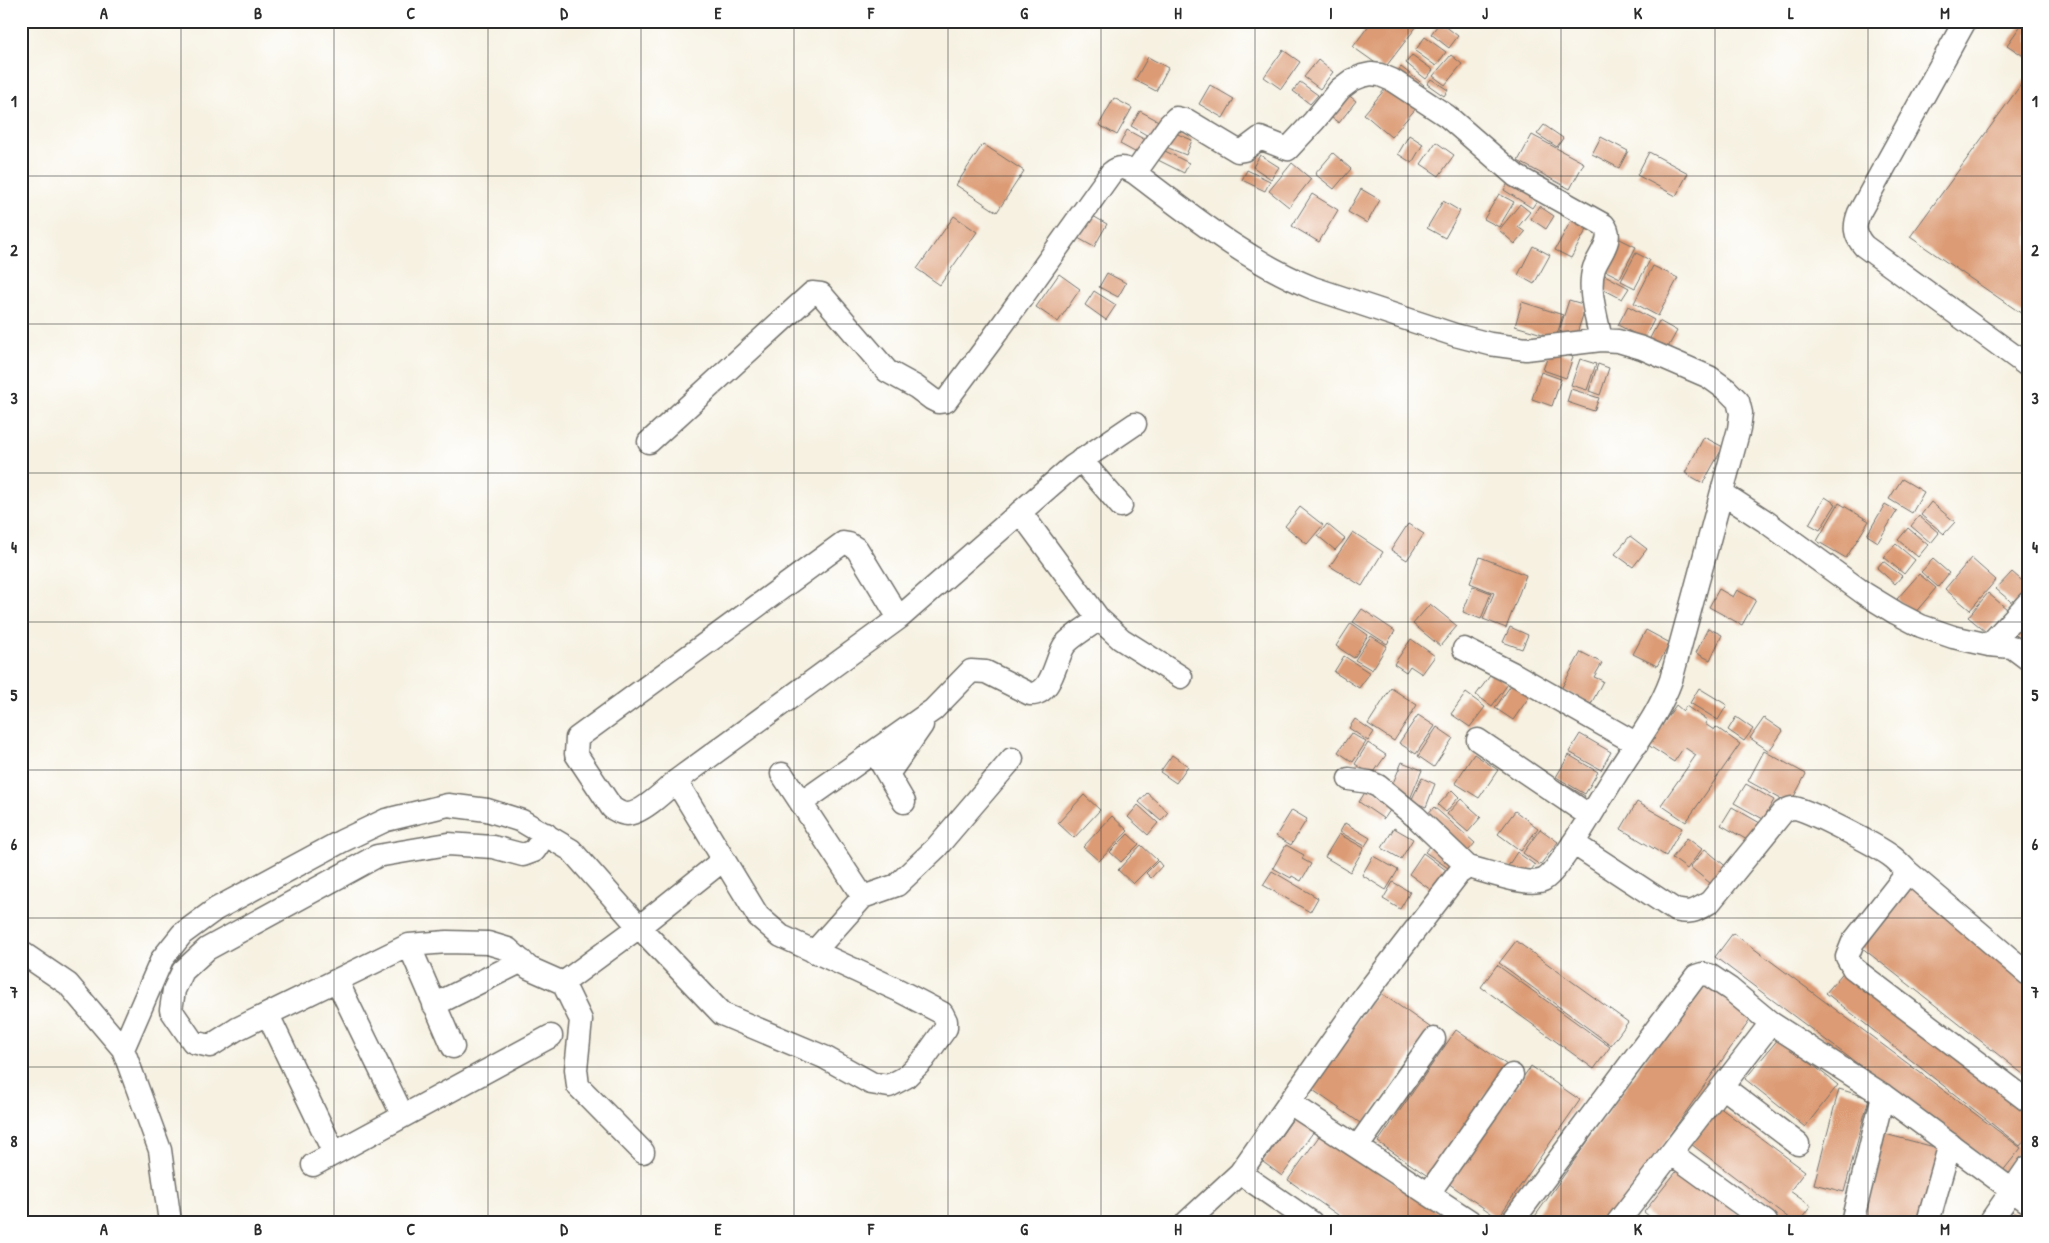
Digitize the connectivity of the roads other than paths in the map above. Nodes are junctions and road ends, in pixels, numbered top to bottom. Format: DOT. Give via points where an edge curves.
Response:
graph roads {
  1 [pos="1965,21"];
  2 [pos="1135,173"];
  3 [pos="1601,340"];
  4 [pos="2028,366"];
  5 [pos="1135,424"];
  6 [pos="649,442"];
  7 [pos="1081,460"];
  8 [pos="1722,493"];
  9 [pos="1121,506"];
  10 [pos="1020,512"];
  11 [pos="2028,603"];
  12 [pos="899,618"];
  13 [pos="1099,620"];
  14 [pos="1989,646"];
  15 [pos="1464,649"];
  16 [pos="2028,658"];
  17 [pos="1181,677"];
  18 [pos="933,710"];
  19 [pos="1478,740"];
  20 [pos="1637,744"];
  21 [pos="874,752"];
  22 [pos="1012,759"];
  23 [pos="782,774"];
  24 [pos="888,774"];
  25 [pos="1349,779"];
  26 [pos="676,782"];
  27 [pos="904,802"];
  28 [pos="801,804"];
  29 [pos="1590,816"];
  30 [pos="546,834"];
  31 [pos="1573,843"];
  32 [pos="723,860"];
  33 [pos="1468,867"];
  34 [pos="1908,872"];
  35 [pos="863,897"];
  36 [pos="639,927"];
  37 [pos="409,946"];
  38 [pos="21,952"];
  39 [pos="814,952"];
  40 [pos="522,961"];
  41 [pos="2025,966"];
  42 [pos="337,981"];
  43 [pos="562,983"];
  44 [pos="434,1004"];
  45 [pos="268,1015"];
  46 [pos="1771,1023"];
  47 [pos="551,1036"];
  48 [pos="1434,1039"];
  49 [pos="453,1047"];
  50 [pos="123,1049"];
  51 [pos="1512,1075"];
  52 [pos="1723,1087"];
  53 [pos="1883,1095"];
  54 [pos="2028,1101"];
  55 [pos="1290,1102"];
  56 [pos="403,1116"];
  57 [pos="1798,1144"];
  58 [pos="1950,1144"];
  59 [pos="1358,1146"];
  60 [pos="643,1152"];
  61 [pos="1671,1152"];
  62 [pos="334,1153"];
  63 [pos="313,1165"];
  64 [pos="2028,1168"];
  65 [pos="1240,1174"];
  66 [pos="1429,1193"];
  67 [pos="2020,1196"];
  68 [pos="1620,1221"];
  69 [pos="170,1222"];
  70 [pos="1187,1222"];
  71 [pos="1311,1222"];
  72 [pos="1471,1222"];
  73 [pos="1512,1222"];
  74 [pos="1766,1222"];
  75 [pos="1852,1222"];
  76 [pos="1928,1222"];
  77 [pos="1990,1222"];
  1 -- 4 [label="street" via="1859,213 1857,238"];
  2 -- 3 [label="street" via="1234,247 1313,288 1490,344 1526,349"];
  2 -- 3 [label="street" via="1176,118 1188,121 1238,151 1260,138 1288,149 1340,89 1362,76 1380,75 1447,116 1516,176 1608,229 1609,235 1592,280"];
  2 -- 6 [label="street" via="1125,168 1111,172 946,401 932,399 887,371 816,292"];
  3 -- 8 [label="street" via="1634,346 1668,358 1709,377 1738,401 1740,429"];
  5 -- 7 [label="street"];
  7 -- 9 [label="street"];
  7 -- 10 [label="street"];
  8 -- 14 [label="street" via="1896,613 1921,626"];
  8 -- 20 [label="street" via="1671,680"];
  10 -- 12 [label="street"];
  10 -- 13 [label="street"];
  11 -- 14 [label="street"];
  12 -- 26 [label="street"];
  12 -- 26 [label="street" via="857,549 843,543 577,738 576,754 612,808 621,814 640,810"];
  13 -- 17 [label="street" via="1121,639"];
  13 -- 18 [label="street" via="1065,644 1046,688 1036,694 986,672 971,671"];
  14 -- 16 [label="street" via="2012,647"];
  15 -- 20 [label="street"];
  18 -- 21 [label="street"];
  18 -- 24 [label="street"];
  19 -- 29 [label="street"];
  20 -- 29 [label="street"];
  21 -- 24 [label="street"];
  21 -- 28 [label="street"];
  22 -- 35 [label="street" via="936,848 897,885"];
  23 -- 28 [label="street"];
  24 -- 27 [label="street"];
  25 -- 33 [label="street" via="1378,786"];
  26 -- 32 [label="street"];
  28 -- 35 [label="street"];
  29 -- 31 [label="street"];
  30 -- 36 [label="street" via="571,850"];
  30 -- 45 [label="street" via="534,851 523,855 493,846 448,844 376,856 207,949 183,972 174,990 171,1010 193,1042 210,1046"];
  30 -- 50 [label="street" via="487,810 448,805 386,820 342,841 216,909 182,934 162,959"];
  31 -- 33 [label="street" via="1550,876 1539,881 1521,880"];
  31 -- 34 [label="street" via="1675,910 1687,913 1710,902 1789,808 1796,807 1811,813 1876,846"];
  32 -- 36 [label="street"];
  32 -- 39 [label="street" via="758,916 781,936"];
  33 -- 55 [label="street" via="1451,882 1365,995"];
  34 -- 41 [label="street"];
  34 -- 54 [label="street" via="1853,942 1848,951 1849,962"];
  35 -- 39 [label="street"];
  36 -- 39 [label="street" via="722,1014 824,1056 871,1083 889,1086 906,1077 946,1028 942,1013"];
  36 -- 43 [label="street"];
  37 -- 40 [label="street" via="447,942 488,943 508,949"];
  37 -- 42 [label="street"];
  37 -- 44 [label="street"];
  38 -- 50 [label="street" via="68,984"];
  40 -- 43 [label="street" via="529,968"];
  40 -- 44 [label="street"];
  42 -- 45 [label="street"];
  42 -- 56 [label="street"];
  43 -- 60 [label="street" via="581,1020 576,1068 578,1086"];
  44 -- 49 [label="street"];
  45 -- 62 [label="street"];
  46 -- 52 [label="street"];
  46 -- 53 [label="street"];
  46 -- 73 [label="street" via="1730,989 1709,976 1696,976"];
  47 -- 56 [label="street"];
  48 -- 59 [label="street"];
  50 -- 69 [label="street" via="160,1150"];
  51 -- 66 [label="street"];
  52 -- 57 [label="street"];
  52 -- 61 [label="street"];
  53 -- 58 [label="street"];
  53 -- 75 [label="street"];
  55 -- 59 [label="street"];
  55 -- 65 [label="street"];
  56 -- 62 [label="street"];
  58 -- 67 [label="street"];
  58 -- 76 [label="street"];
  59 -- 66 [label="street"];
  61 -- 68 [label="street"];
  61 -- 74 [label="street"];
  62 -- 63 [label="street"];
  64 -- 67 [label="street"];
  65 -- 70 [label="street"];
  65 -- 71 [label="street"];
  66 -- 72 [label="street"];
  67 -- 77 [label="street"];
}
